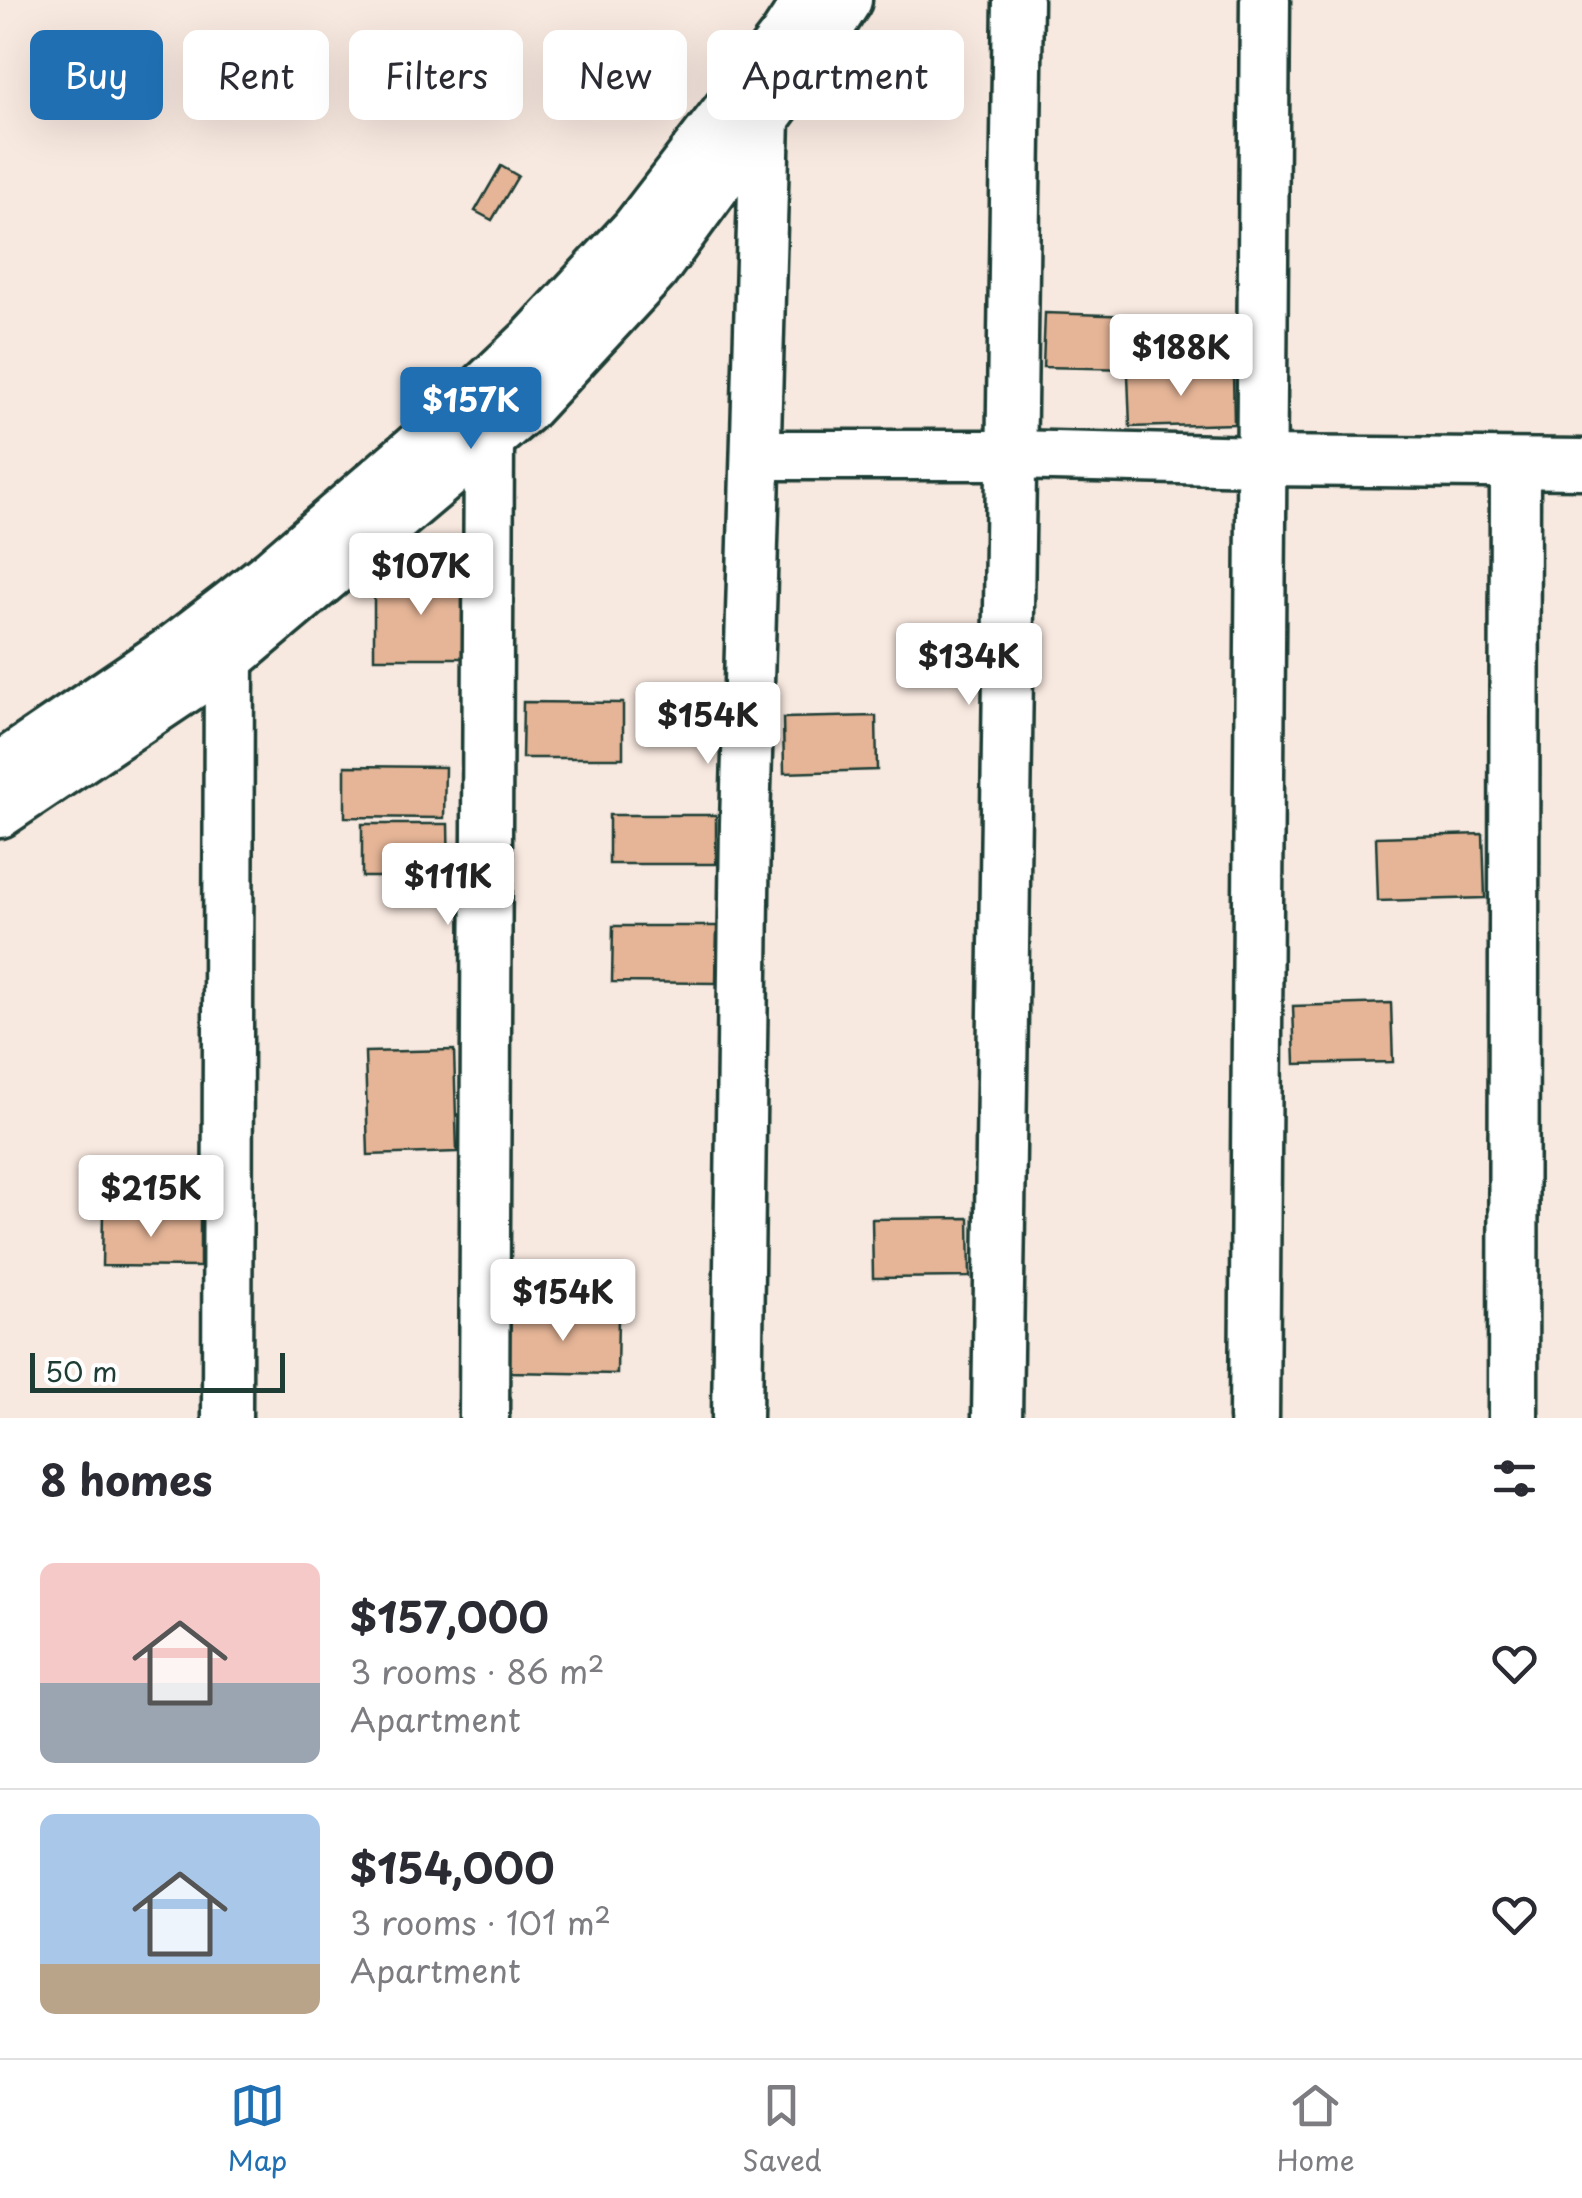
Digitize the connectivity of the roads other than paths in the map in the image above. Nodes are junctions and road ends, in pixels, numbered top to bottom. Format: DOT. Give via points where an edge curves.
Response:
graph roads {
  1 [pos="808,0"];
  2 [pos="847,0"];
  3 [pos="1018,0"];
  4 [pos="1265,0"];
  5 [pos="828,30"];
  6 [pos="763,120"];
  7 [pos="764,120"];
  8 [pos="489,438"];
  9 [pos="756,455"];
  10 [pos="1011,455"];
  11 [pos="1260,462"];
  12 [pos="1582,464"];
  13 [pos="1515,465"];
  14 [pos="231,605"];
  15 [pos="228,660"];
  16 [pos="0,768"];
  17 [pos="0,813"];
  18 [pos="227,1418"];
  19 [pos="484,1418"];
  20 [pos="736,1418"];
  21 [pos="997,1418"];
  22 [pos="1254,1418"];
  23 [pos="1513,1418"];
  1 -- 14 [label="street" via="636,229 531,342"];
  2 -- 5 [label="street"];
  3 -- 10 [label="street"];
  4 -- 11 [label="street"];
  6 -- 8 [label="street" via="654,270"];
  7 -- 9 [label="street"];
  8 -- 15 [label="street"];
  8 -- 19 [label="street"];
  9 -- 10 [label="street"];
  9 -- 20 [label="street"];
  10 -- 11 [label="street"];
  10 -- 21 [label="street"];
  11 -- 13 [label="street"];
  11 -- 22 [label="street"];
  12 -- 13 [label="street"];
  13 -- 23 [label="street"];
  14 -- 15 [label="street"];
  14 -- 16 [label="street"];
  15 -- 17 [label="street"];
  15 -- 18 [label="street"];
}
